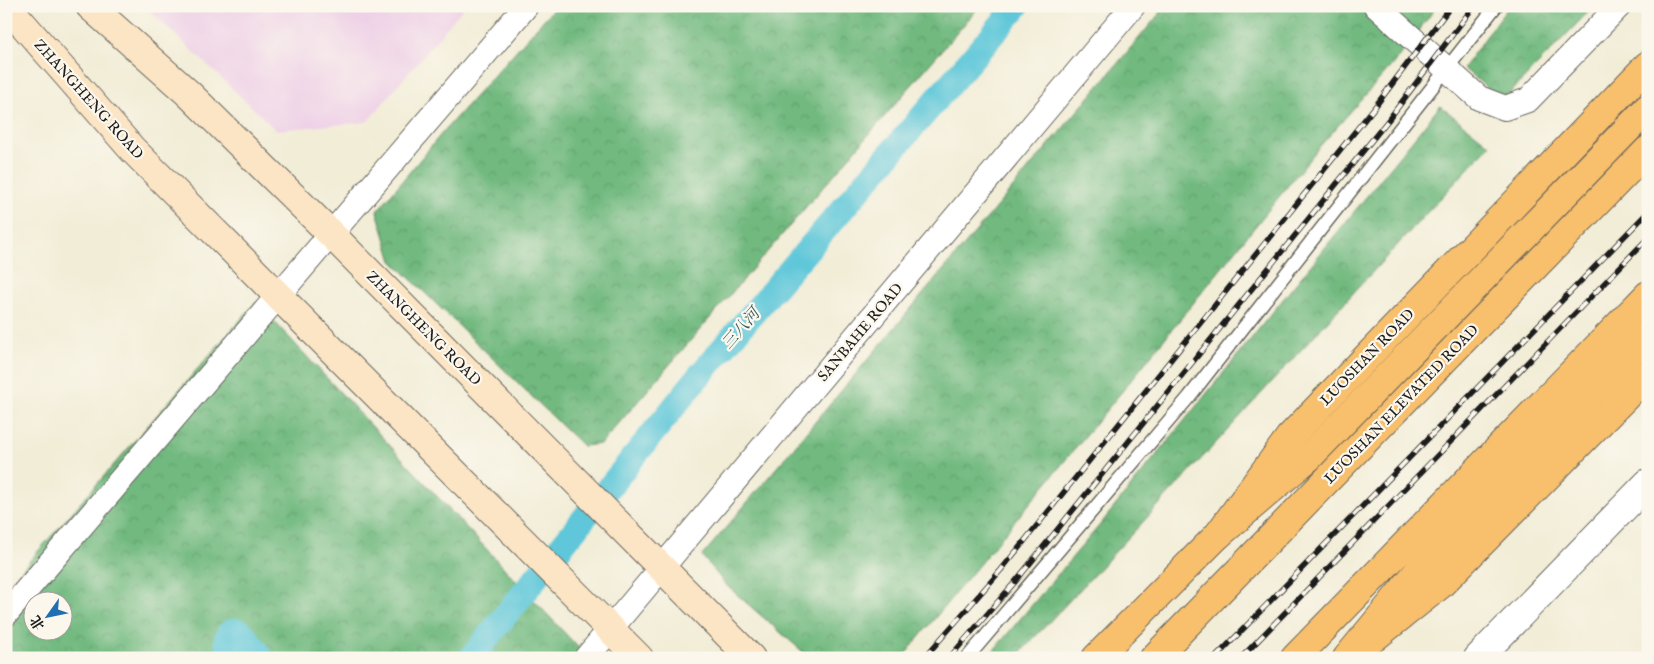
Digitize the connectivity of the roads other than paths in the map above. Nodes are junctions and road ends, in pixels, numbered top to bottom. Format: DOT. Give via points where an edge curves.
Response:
graph roads {
  1 [pos="7,6"];
  2 [pos="90,6"];
  3 [pos="526,6"];
  4 [pos="1133,6"];
  5 [pos="1376,6"];
  6 [pos="1496,6"];
  7 [pos="1619,6"];
  8 [pos="1648,65"];
  9 [pos="1448,70"];
  10 [pos="1648,108"];
  11 [pos="1648,150"];
  12 [pos="331,234"];
  13 [pos="1648,295"];
  14 [pos="278,296"];
  15 [pos="1648,335"];
  16 [pos="1648,374"];
  17 [pos="1648,483"];
  18 [pos="1218,535"];
  19 [pos="663,568"];
  20 [pos="1430,577"];
  21 [pos="6,614"];
  22 [pos="610,629"];
  23 [pos="586,658"];
  24 [pos="639,658"];
  25 [pos="751,658"];
  26 [pos="967,658"];
  27 [pos="1096,658"];
  28 [pos="1154,658"];
  29 [pos="1295,658"];
  30 [pos="1348,658"];
  31 [pos="1478,658"];
  1 -- 14 [label="main road, ZHANGHENG ROAD" via="132,148"];
  2 -- 12 [label="main road, ZHANGHENG ROAD" via="188,94"];
  3 -- 12 [label="street"];
  4 -- 19 [label="street, SANBAHE ROAD"];
  5 -- 9 [label="street"];
  6 -- 9 [label="lane"];
  7 -- 9 [label="street" via="1528,100 1505,108 1479,98"];
  8 -- 18 [label="main road, LUOSHAN ROAD" via="1289,438"];
  9 -- 26 [label="lane" via="1189,397"];
  10 -- 18 [label="main road" via="1309,457"];
  11 -- 28 [label="main road, LUOSHAN ELEVATED ROAD"];
  12 -- 14 [label="street"];
  12 -- 19 [label="main road, ZHANGHENG ROAD"];
  13 -- 29 [label="main road"];
  14 -- 21 [label="street"];
  14 -- 22 [label="main road, ZHANGHENG ROAD"];
  15 -- 20 [label="main road"];
  16 -- 20 [label="main road"];
  17 -- 31 [label="street"];
  18 -- 27 [label="main road, LUOSHAN ROAD"];
  19 -- 22 [label="street, SANBAHE ROAD"];
  19 -- 25 [label="main road, ZHANGHENG ROAD"];
  20 -- 30 [label="main road"];
  22 -- 23 [label="street, SANBAHE ROAD"];
  22 -- 24 [label="main road, ZHANGHENG ROAD"];
}
